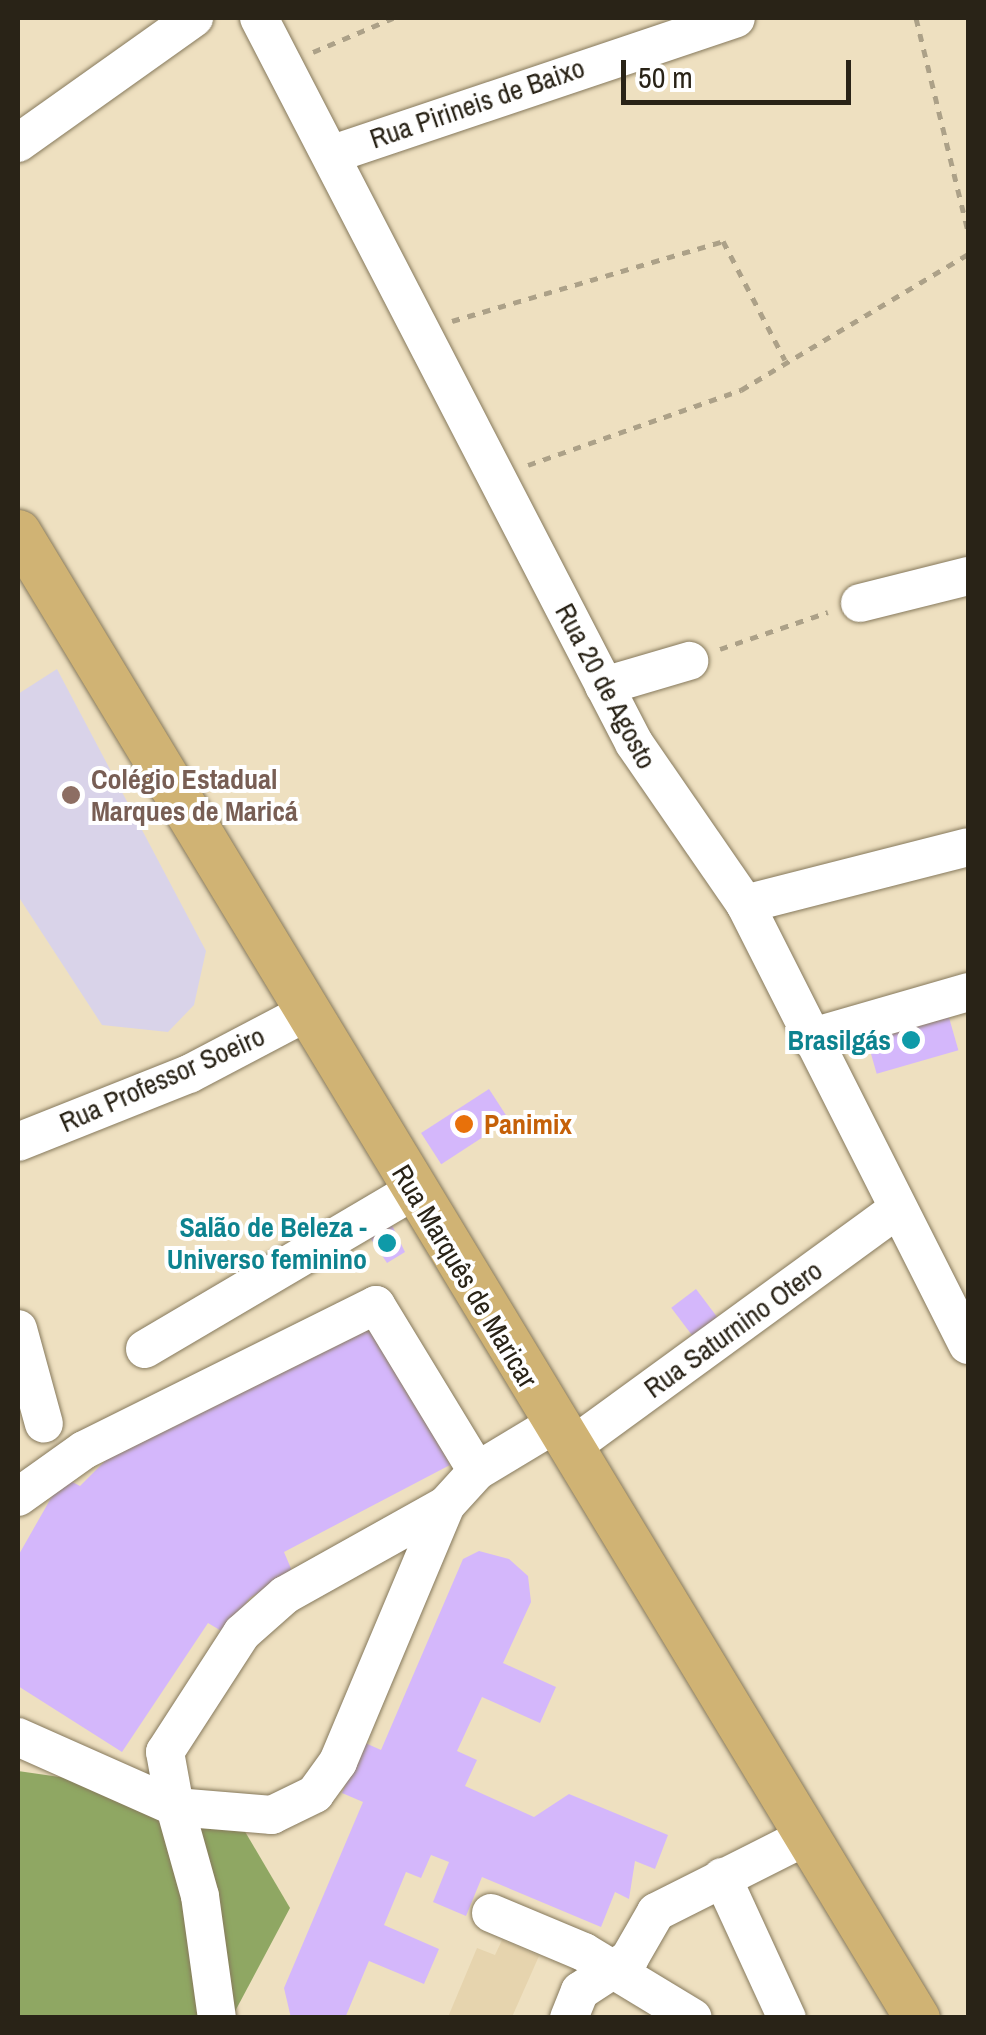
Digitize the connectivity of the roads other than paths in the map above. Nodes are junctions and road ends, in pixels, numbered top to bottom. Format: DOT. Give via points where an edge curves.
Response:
graph roads {
  1 [pos="194,18"];
  2 [pos="259,18"];
  3 [pos="736,18"];
  4 [pos="18,143"];
  5 [pos="332,154"];
  6 [pos="18,532"];
  7 [pos="968,576"];
  8 [pos="860,603"];
  9 [pos="690,660"];
  10 [pos="604,686"];
  11 [pos="968,847"];
  12 [pos="745,904"];
  13 [pos="968,992"];
  14 [pos="305,1013"];
  15 [pos="810,1038"];
  16 [pos="18,1142"];
  17 [pos="413,1191"];
  18 [pos="896,1210"];
  19 [pos="18,1328"];
  20 [pos="968,1344"];
  21 [pos="145,1349"];
  22 [pos="44,1424"];
  23 [pos="562,1436"];
  24 [pos="477,1471"];
  25 [pos="18,1497"];
  26 [pos="446,1506"];
  27 [pos="18,1738"];
  28 [pos="175,1807"];
  29 [pos="807,1836"];
  30 [pos="722,1877"];
  31 [pos="491,1912"];
  32 [pos="610,1972"];
  33 [pos="216,2018"];
  34 [pos="569,2018"];
  35 [pos="694,2018"];
  36 [pos="787,2018"];
  37 [pos="917,2018"];
  1 -- 4 [label="street"];
  2 -- 5 [label="street, Rua 20 de Agosto"];
  3 -- 5 [label="street, Rua Pirineis de Baixo"];
  5 -- 10 [label="street, Rua 20 de Agosto"];
  6 -- 14 [label="main road, Rua Marquês de Maricar"];
  7 -- 8 [label="street"];
  9 -- 10 [label="street"];
  10 -- 12 [label="street, Rua 20 de Agosto" via="654,778"];
  11 -- 12 [label="street"];
  12 -- 15 [label="street, Rua 20 de Agosto"];
  13 -- 15 [label="street"];
  14 -- 16 [label="street, Rua Professor Soeiro" via="188,1074"];
  14 -- 17 [label="main road, Rua Marquês de Maricar"];
  15 -- 18 [label="street, Rua 20 de Agosto"];
  17 -- 21 [label="street"];
  17 -- 23 [label="main road, Rua Marquês de Maricar"];
  18 -- 20 [label="street, Rua 20 de Agosto"];
  18 -- 23 [label="street, Rua Saturnino Otero"];
  19 -- 22 [label="street"];
  23 -- 24 [label="street, Rua Saturnino Otero"];
  23 -- 29 [label="main road, Rua Marquês de Maricar"];
  24 -- 25 [label="street" via="376,1305 84,1450"];
  24 -- 26 [label="street, Rua Saturnino Otero"];
  26 -- 28 [label="street" via="284,1595 242,1633 165,1752"];
  26 -- 28 [label="street" via="338,1762 315,1794 272,1815"];
  27 -- 28 [label="street"];
  28 -- 33 [label="street" via="200,1896"];
  29 -- 30 [label="street"];
  29 -- 37 [label="main road, Rua Marquês de Maricar"];
  30 -- 32 [label="street" via="656,1912 629,1959"];
  30 -- 36 [label="street"];
  31 -- 32 [label="street"];
  32 -- 34 [label="street" via="580,1991"];
  32 -- 35 [label="street"];
}
